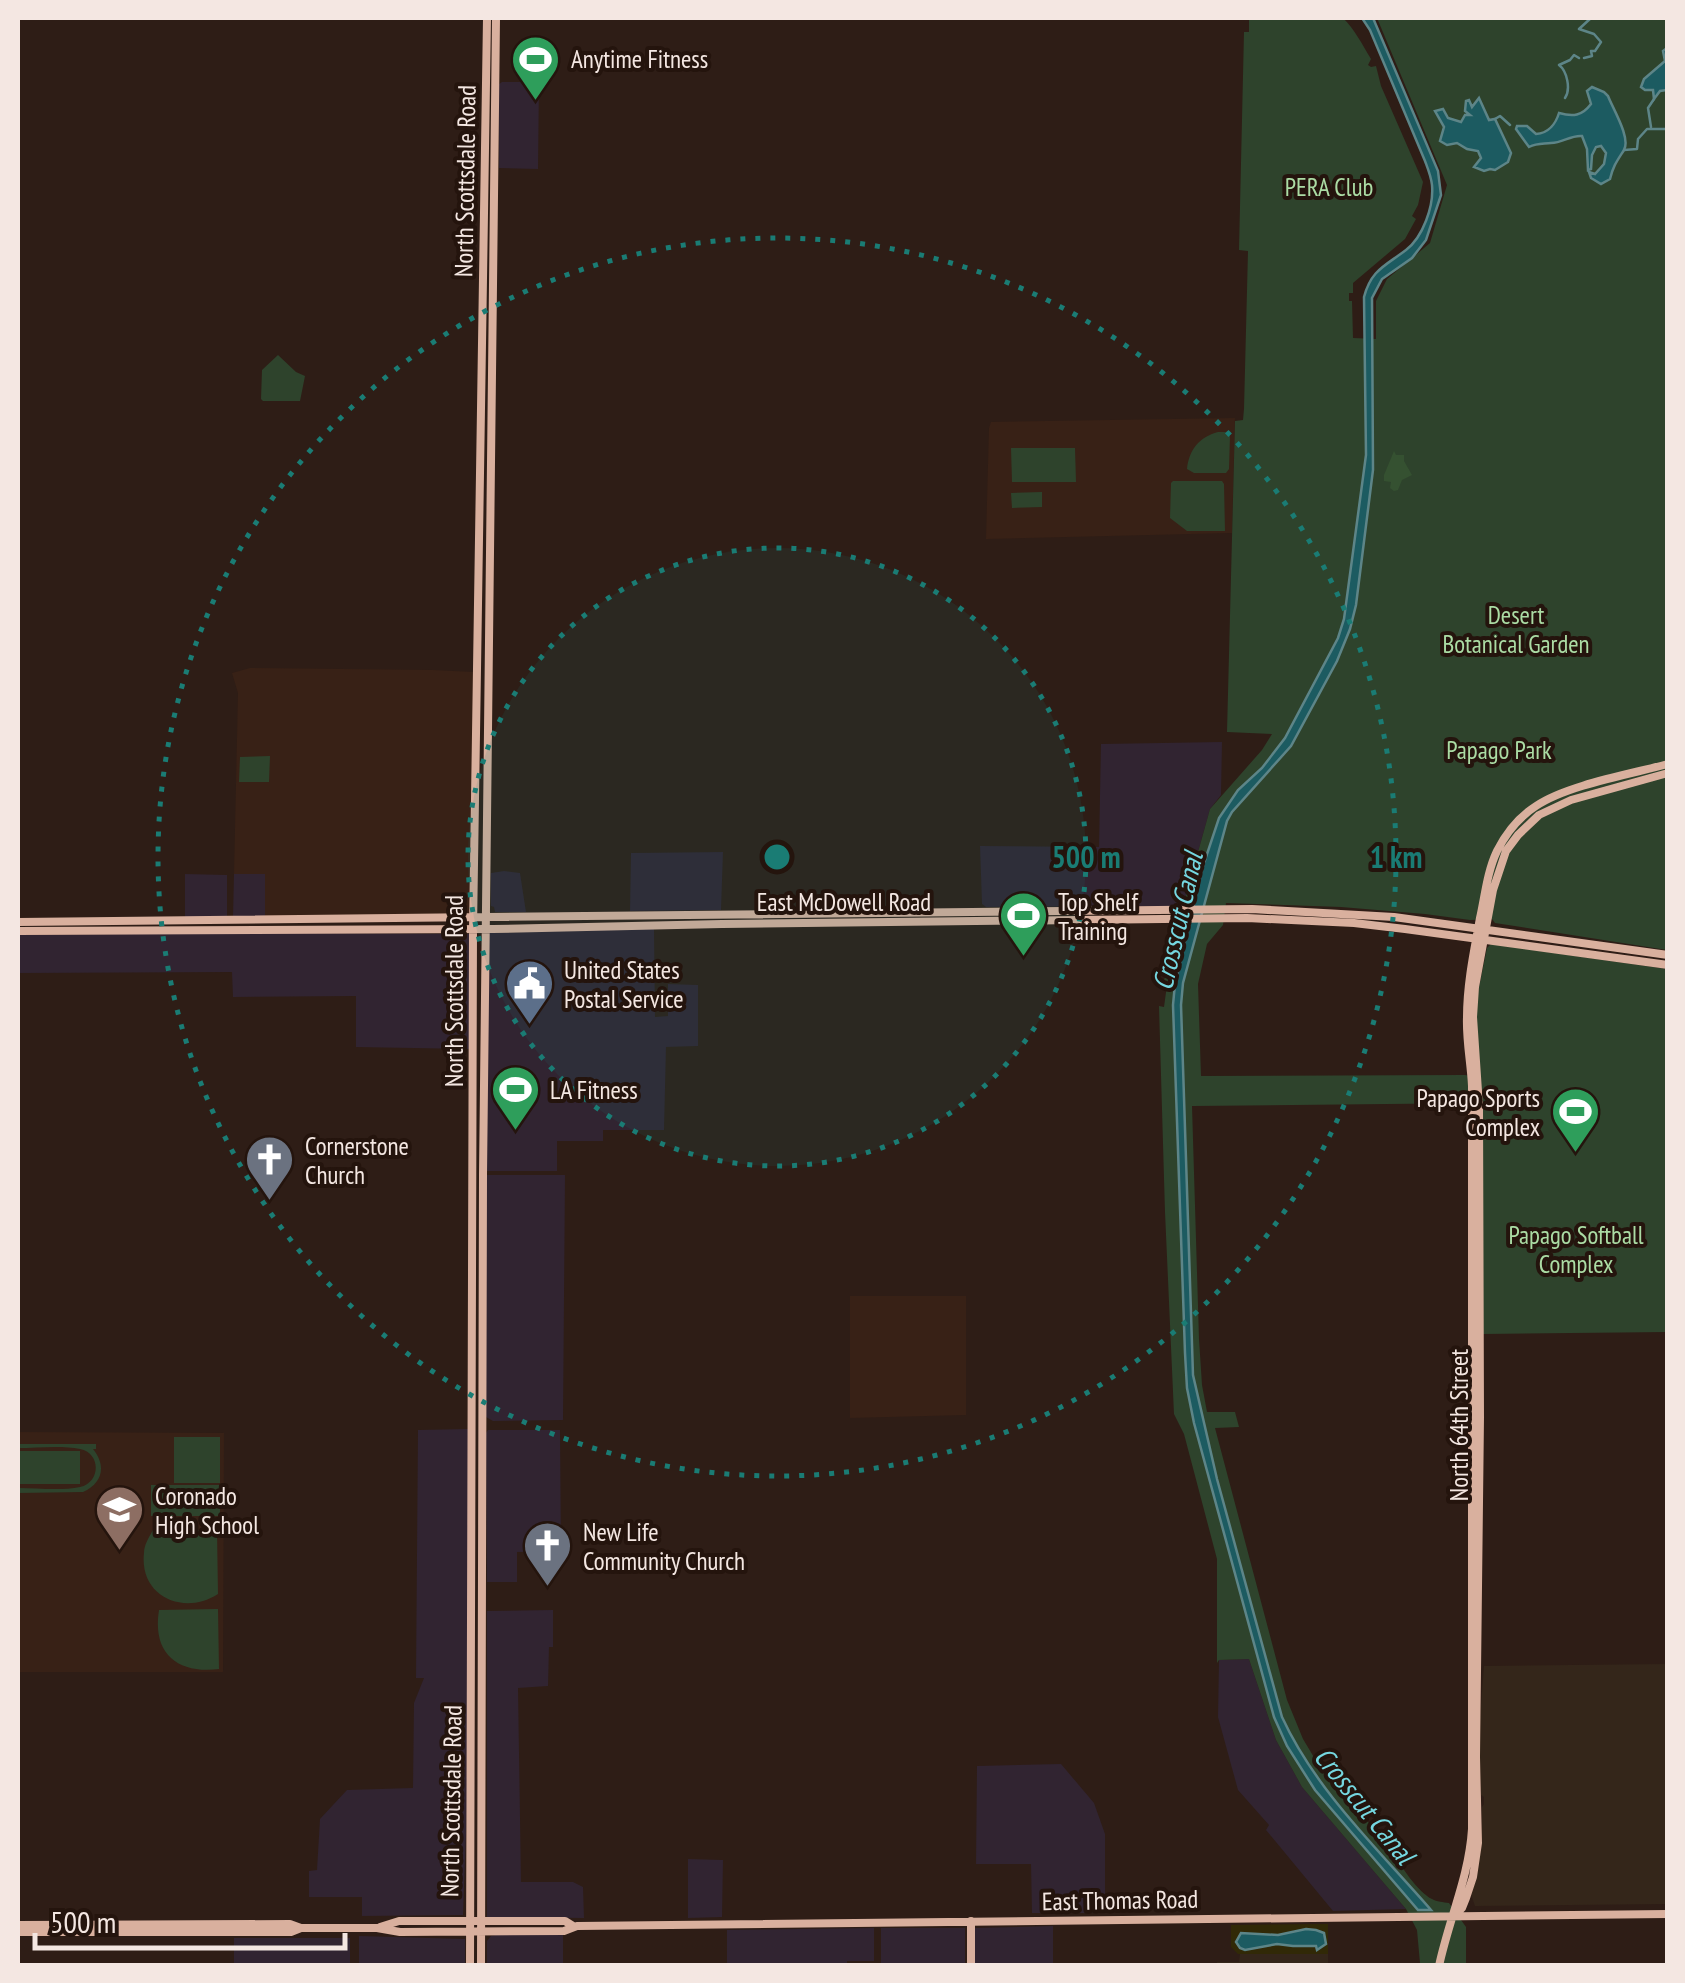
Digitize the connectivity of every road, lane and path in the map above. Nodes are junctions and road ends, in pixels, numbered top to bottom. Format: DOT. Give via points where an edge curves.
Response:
graph roads {
  1 [pos="487,18"];
  2 [pos="496,18"];
  3 [pos="1668,764"];
  4 [pos="1668,773"];
  5 [pos="1291,910"];
  6 [pos="1202,914"];
  7 [pos="1378,916"];
  8 [pos="474,918"];
  9 [pos="485,918"];
  10 [pos="598,921"];
  11 [pos="18,922"];
  12 [pos="1331,922"];
  13 [pos="474,929"];
  14 [pos="485,929"];
  15 [pos="18,931"];
  16 [pos="1481,934"];
  17 [pos="1668,955"];
  18 [pos="1668,965"];
  19 [pos="476,1827"];
  20 [pos="1668,1914"];
  21 [pos="1454,1916"];
  22 [pos="470,1921"];
  23 [pos="482,1921"];
  24 [pos="970,1921"];
  25 [pos="573,1926"];
  26 [pos="18,1928"];
  27 [pos="376,1928"];
  28 [pos="470,1932"];
  29 [pos="482,1932"];
  30 [pos="470,1966"];
  31 [pos="481,1966"];
  32 [pos="971,1966"];
  33 [pos="1439,1966"];
  1 -- 8 [label="main road, North Scottsdale Road"];
  2 -- 9 [label="main road, North Scottsdale Road"];
  3 -- 16 [label="main road" via="1560,794 1522,817 1493,859"];
  4 -- 16 [label="main road" via="1571,800 1532,820 1502,859"];
  5 -- 6 [label="main road, East McDowell Road"];
  5 -- 7 [label="main road, East McDowell Road"];
  5 -- 12 [label="main road"];
  6 -- 10 [label="main road, East McDowell Road"];
  6 -- 12 [label="main road, East McDowell Road"];
  7 -- 12 [label="main road"];
  7 -- 16 [label="main road, East McDowell Road"];
  8 -- 9 [label="main road, East McDowell Road"];
  8 -- 11 [label="main road, East McDowell Road"];
  8 -- 13 [label="main road, North Scottsdale Road"];
  9 -- 10 [label="main road, East McDowell Road"];
  9 -- 14 [label="main road, North Scottsdale Road"];
  10 -- 14 [label="main road, East McDowell Road"];
  12 -- 16 [label="main road, East McDowell Road"];
  13 -- 14 [label="main road, East McDowell Road"];
  13 -- 15 [label="main road, East McDowell Road"];
  13 -- 19 [label="main road, North Scottsdale Road"];
  14 -- 19 [label="main road, North Scottsdale Road"];
  16 -- 17 [label="main road, East McDowell Road"];
  16 -- 18 [label="main road, East McDowell Road"];
  16 -- 21 [label="main road, North 64th Street" via="1468,992 1475,1833 1470,1886"];
  19 -- 22 [label="main road, North Scottsdale Road"];
  19 -- 23 [label="main road, North Scottsdale Road"];
  20 -- 21 [label="main road, East Thomas Road"];
  21 -- 24 [label="main road, East Thomas Road"];
  21 -- 33 [label="main road, North 64th Street"];
  22 -- 23 [label="main road, East Thomas Road"];
  22 -- 27 [label="main road, East Thomas Road" via="399,1921"];
  22 -- 28 [label="main road, North Scottsdale Road"];
  23 -- 25 [label="main road, East Thomas Road"];
  23 -- 29 [label="main road, North Scottsdale Road"];
  24 -- 25 [label="main road, East Thomas Road"];
  24 -- 32 [label="main road"];
  25 -- 29 [label="main road, East Thomas Road"];
  26 -- 27 [label="main road, East Thomas Road"];
  27 -- 28 [label="main road, East Thomas Road"];
  28 -- 29 [label="main road, East Thomas Road"];
  28 -- 30 [label="main road, North Scottsdale Road"];
  29 -- 31 [label="main road, North Scottsdale Road"];
}
